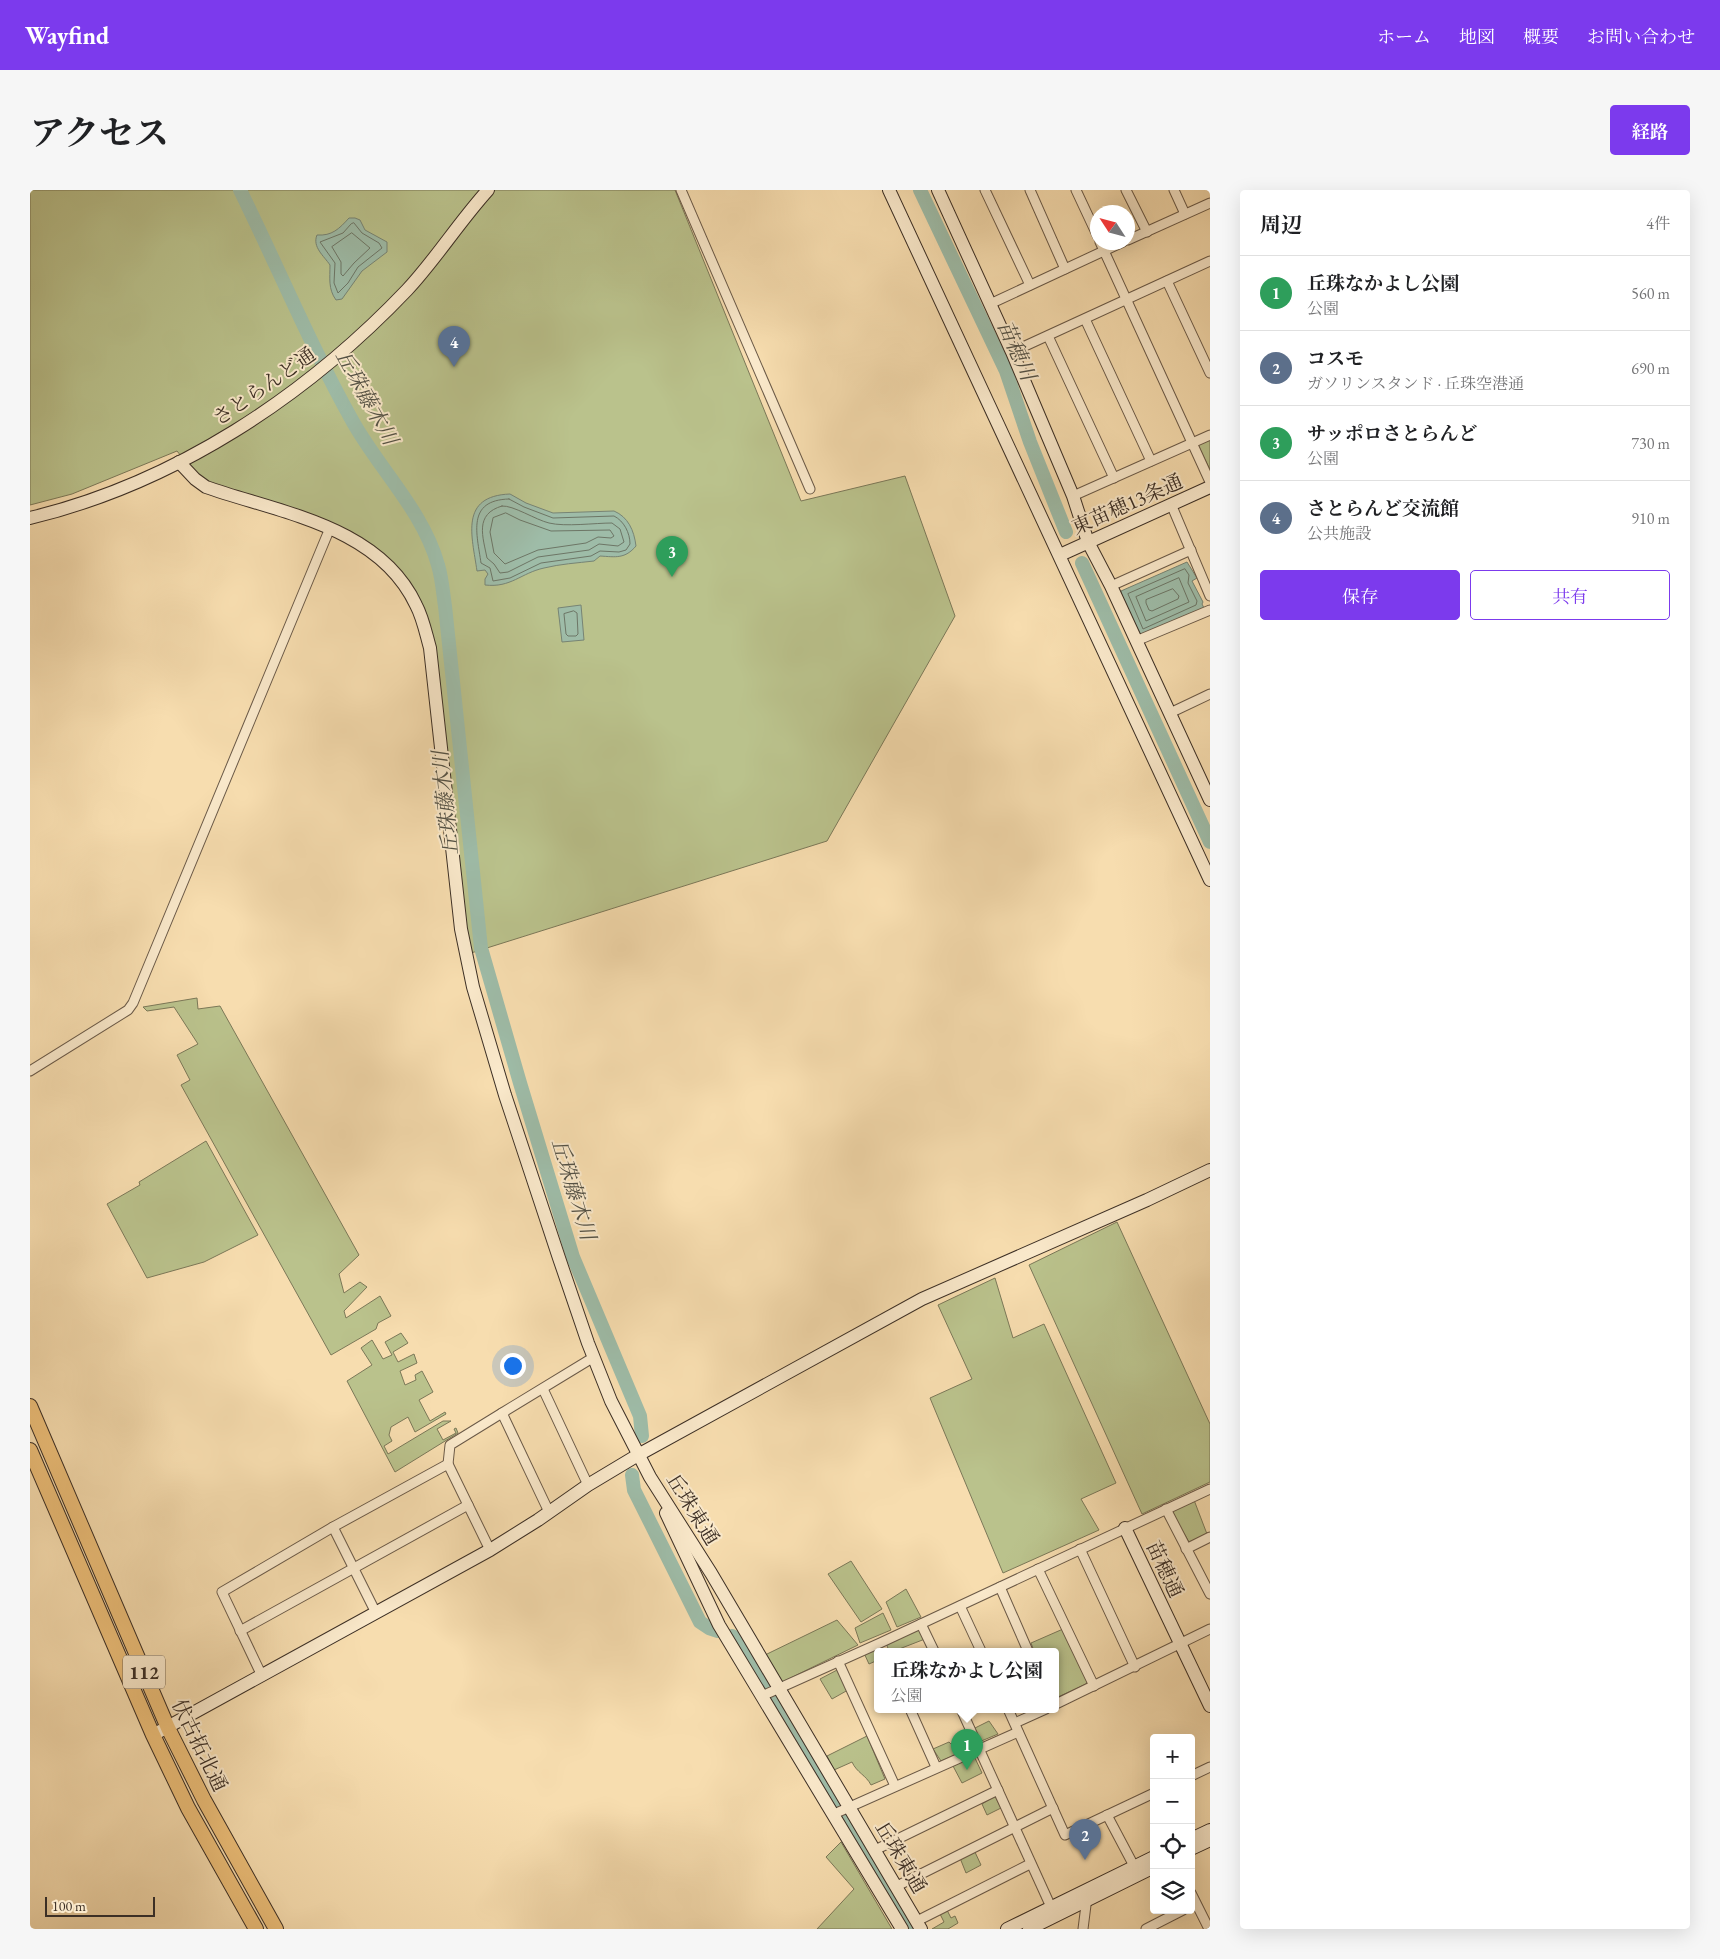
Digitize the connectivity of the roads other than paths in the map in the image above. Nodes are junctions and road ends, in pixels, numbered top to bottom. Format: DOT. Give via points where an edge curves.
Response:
graph roads {
  1 [pos="488,190"];
  2 [pos="681,190"];
  3 [pos="889,190"];
  4 [pos="938,190"];
  5 [pos="985,190"];
  6 [pos="1030,190"];
  7 [pos="1076,190"];
  8 [pos="1126,190"];
  9 [pos="1174,190"];
  10 [pos="1210,203"];
  11 [pos="1185,214"];
  12 [pos="1090,220"];
  13 [pos="1147,232"];
  14 [pos="1135,237"];
  15 [pos="1097,250"];
  16 [pos="1103,250"];
  17 [pos="1210,262"];
  18 [pos="1065,269"];
  19 [pos="1167,281"];
  20 [pos="1030,286"];
  21 [pos="1126,300"];
  22 [pos="990,304"];
  23 [pos="1085,319"];
  24 [pos="1048,336"];
  25 [pos="1012,352"];
  26 [pos="1210,373"];
  27 [pos="1210,435"];
  28 [pos="1191,444"];
  29 [pos="1152,461"];
  30 [pos="180,462"];
  31 [pos="1114,478"];
  32 [pos="1210,482"];
  33 [pos="1210,487"];
  34 [pos="810,489"];
  35 [pos="1073,496"];
  36 [pos="1171,504"];
  37 [pos="30,518"];
  38 [pos="330,528"];
  39 [pos="1088,542"];
  40 [pos="1191,550"];
  41 [pos="1060,555"];
  42 [pos="1111,586"];
  43 [pos="1210,596"];
  44 [pos="1210,610"];
  45 [pos="1136,642"];
  46 [pos="1209,696"];
  47 [pos="1170,713"];
  48 [pos="1210,799"];
  49 [pos="1210,880"];
  50 [pos="30,1071"];
  51 [pos="1210,1170"];
  52 [pos="594,1357"];
  53 [pos="543,1389"];
  54 [pos="30,1406"];
  55 [pos="502,1413"];
  56 [pos="30,1450"];
  57 [pos="638,1456"];
  58 [pos="448,1464"];
  59 [pos="650,1477"];
  60 [pos="588,1485"];
  61 [pos="1210,1489"];
  62 [pos="468,1505"];
  63 [pos="1166,1509"];
  64 [pos="549,1512"];
  65 [pos="333,1527"];
  66 [pos="1125,1528"];
  67 [pos="1210,1537"];
  68 [pos="1080,1549"];
  69 [pos="1186,1549"];
  70 [pos="490,1550"];
  71 [pos="354,1568"];
  72 [pos="1038,1569"];
  73 [pos="1000,1587"];
  74 [pos="1209,1588"];
  75 [pos="960,1606"];
  76 [pos="376,1613"];
  77 [pos="921,1624"];
  78 [pos="1210,1629"];
  79 [pos="240,1631"];
  80 [pos="1180,1644"];
  81 [pos="882,1647"];
  82 [pos="933,1648"];
  83 [pos="980,1648"];
  84 [pos="1027,1648"];
  85 [pos="874,1650"];
  86 [pos="838,1661"];
  87 [pos="1135,1667"];
  88 [pos="262,1676"];
  89 [pos="1094,1686"];
  90 [pos="779,1687"];
  91 [pos="762,1696"];
  92 [pos="1059,1703"];
  93 [pos="1210,1706"];
  94 [pos="912,1713"];
  95 [pos="963,1713"];
  96 [pos="1010,1713"];
  97 [pos="1040,1713"];
  98 [pos="168,1728"];
  99 [pos="1017,1728"];
  100 [pos="153,1736"];
  101 [pos="980,1749"];
  102 [pos="936,1767"];
  103 [pos="1210,1767"];
  104 [pos="1195,1774"];
  105 [pos="895,1786"];
  106 [pos="998,1790"];
  107 [pos="1150,1796"];
  108 [pos="850,1807"];
  109 [pos="1053,1808"];
  110 [pos="834,1814"];
  111 [pos="1107,1815"];
  112 [pos="1015,1827"];
  113 [pos="1210,1830"];
  114 [pos="1195,1837"];
  115 [pos="1210,1840"];
  116 [pos="1195,1847"];
  117 [pos="876,1850"];
  118 [pos="1150,1859"];
  119 [pos="1030,1864"];
  120 [pos="1134,1866"];
  121 [pos="1150,1868"];
  122 [pos="897,1886"];
  123 [pos="1086,1895"];
  124 [pos="1051,1907"];
  125 [pos="1195,1907"];
  126 [pos="1175,1914"];
  127 [pos="919,1925"];
  128 [pos="1033,1928"];
  129 [pos="256,1929"];
  130 [pos="276,1929"];
  131 [pos="902,1929"];
  132 [pos="1007,1929"];
  133 [pos="1083,1929"];
  134 [pos="1146,1929"];
  135 [pos="1209,1929"];
  1 -- 30 [label="street, さとらんど通" via="409,288 372,326 312,378 235,431"];
  2 -- 34 [label="street"];
  3 -- 41 [label="street"];
  4 -- 22 [label="street"];
  5 -- 20 [label="street"];
  6 -- 18 [label="street"];
  7 -- 12 [label="street"];
  8 -- 13 [label="street"];
  9 -- 11 [label="street"];
  10 -- 11 [label="street"];
  11 -- 13 [label="street"];
  13 -- 14 [label="street"];
  15 -- 18 [label="street"];
  16 -- 21 [label="street"];
  17 -- 19 [label="street"];
  18 -- 20 [label="street"];
  19 -- 21 [label="street"];
  19 -- 26 [label="street"];
  20 -- 22 [label="street"];
  21 -- 23 [label="street"];
  21 -- 28 [label="street"];
  22 -- 25 [label="street"];
  23 -- 24 [label="street"];
  23 -- 29 [label="street"];
  24 -- 25 [label="street"];
  24 -- 31 [label="street"];
  25 -- 35 [label="street"];
  27 -- 28 [label="street"];
  28 -- 29 [label="street"];
  28 -- 32 [label="street"];
  29 -- 31 [label="street"];
  30 -- 37 [label="street, さとらんど通" via="101,496"];
  30 -- 38 [label="street" via="206,487"];
  31 -- 35 [label="street"];
  33 -- 36 [label="street, 東苗穂13条通"];
  35 -- 39 [label="street"];
  36 -- 39 [label="street, 東苗穂13条通"];
  36 -- 40 [label="street"];
  38 -- 50 [label="street" via="133,1003 128,1010"];
  38 -- 52 [label="street" via="374,552 391,568 421,616 430,648 468,968 505,1095"];
  39 -- 41 [label="street, 東苗穂13条通"];
  39 -- 42 [label="street"];
  40 -- 42 [label="street"];
  40 -- 43 [label="street"];
  41 -- 49 [label="street"];
  42 -- 45 [label="street"];
  44 -- 45 [label="street"];
  45 -- 47 [label="street"];
  46 -- 47 [label="street"];
  47 -- 48 [label="street"];
  51 -- 57 [label="street" via="922,1299"];
  52 -- 53 [label="street"];
  52 -- 57 [label="street"];
  53 -- 55 [label="street"];
  53 -- 60 [label="street"];
  54 -- 98 [label="main road, 伏古拓北通 / 112"];
  55 -- 58 [label="street" via="450,1445"];
  55 -- 64 [label="street"];
  56 -- 100 [label="main road, 伏古拓北通 / 112"];
  57 -- 59 [label="street"];
  57 -- 60 [label="street"];
  58 -- 62 [label="street"];
  58 -- 65 [label="street"];
  59 -- 90 [label="street, 丘珠東通"];
  59 -- 91 [label="street, 丘珠東通" via="719,1625"];
  60 -- 64 [label="street"];
  61 -- 63 [label="street"];
  62 -- 70 [label="street"];
  62 -- 71 [label="street"];
  63 -- 66 [label="street"];
  63 -- 69 [label="street"];
  64 -- 70 [label="street"];
  65 -- 71 [label="street"];
  65 -- 79 [label="street" via="222,1592"];
  66 -- 68 [label="street"];
  66 -- 80 [label="street, 苗穂通"];
  67 -- 69 [label="street"];
  68 -- 72 [label="street"];
  68 -- 87 [label="street"];
  69 -- 74 [label="street"];
  70 -- 76 [label="street"];
  71 -- 76 [label="street"];
  71 -- 79 [label="street"];
  72 -- 73 [label="street"];
  72 -- 89 [label="street"];
  73 -- 75 [label="street"];
  73 -- 84 [label="street"];
  75 -- 77 [label="street"];
  75 -- 83 [label="street"];
  76 -- 88 [label="street"];
  77 -- 81 [label="street"];
  77 -- 82 [label="street"];
  78 -- 80 [label="street"];
  79 -- 88 [label="street"];
  80 -- 87 [label="street"];
  80 -- 93 [label="street, 苗穂通"];
  85 -- 86 [label="street"];
  86 -- 90 [label="street"];
  86 -- 105 [label="street"];
  87 -- 89 [label="street"];
  88 -- 98 [label="street"];
  89 -- 92 [label="street"];
  90 -- 91 [label="street"];
  90 -- 108 [label="street, 丘珠東通"];
  91 -- 110 [label="street, 丘珠東通"];
  94 -- 102 [label="street"];
  95 -- 101 [label="street"];
  96 -- 99 [label="street"];
  97 -- 99 [label="street"];
  98 -- 100 [label="street"];
  98 -- 130 [label="main road, 伏古拓北通 / 112"];
  99 -- 101 [label="street"];
  99 -- 109 [label="street"];
  100 -- 129 [label="main road, 伏古拓北通 / 112" via="188,1808"];
  101 -- 102 [label="street"];
  101 -- 106 [label="street"];
  102 -- 105 [label="street"];
  103 -- 104 [label="street"];
  105 -- 108 [label="street"];
  106 -- 112 [label="street"];
  106 -- 117 [label="street"];
  107 -- 111 [label="street"];
  108 -- 110 [label="street"];
  108 -- 117 [label="street, 丘珠東通"];
  109 -- 111 [label="street" via="1065,1835"];
  109 -- 112 [label="street"];
  110 -- 131 [label="street, 丘珠東通"];
  111 -- 120 [label="street"];
  112 -- 119 [label="street"];
  112 -- 122 [label="street"];
  113 -- 114 [label="street"];
  115 -- 116 [label="street"];
  117 -- 122 [label="street, 丘珠東通"];
  118 -- 120 [label="street"];
  119 -- 124 [label="street"];
  119 -- 127 [label="street"];
  120 -- 123 [label="street"];
  121 -- 123 [label="street"];
  122 -- 127 [label="street, 丘珠東通"];
  123 -- 124 [label="street"];
  123 -- 128 [label="street"];
  123 -- 133 [label="street"];
  124 -- 132 [label="street"];
  125 -- 135 [label="street"];
  126 -- 134 [label="street"];
}
